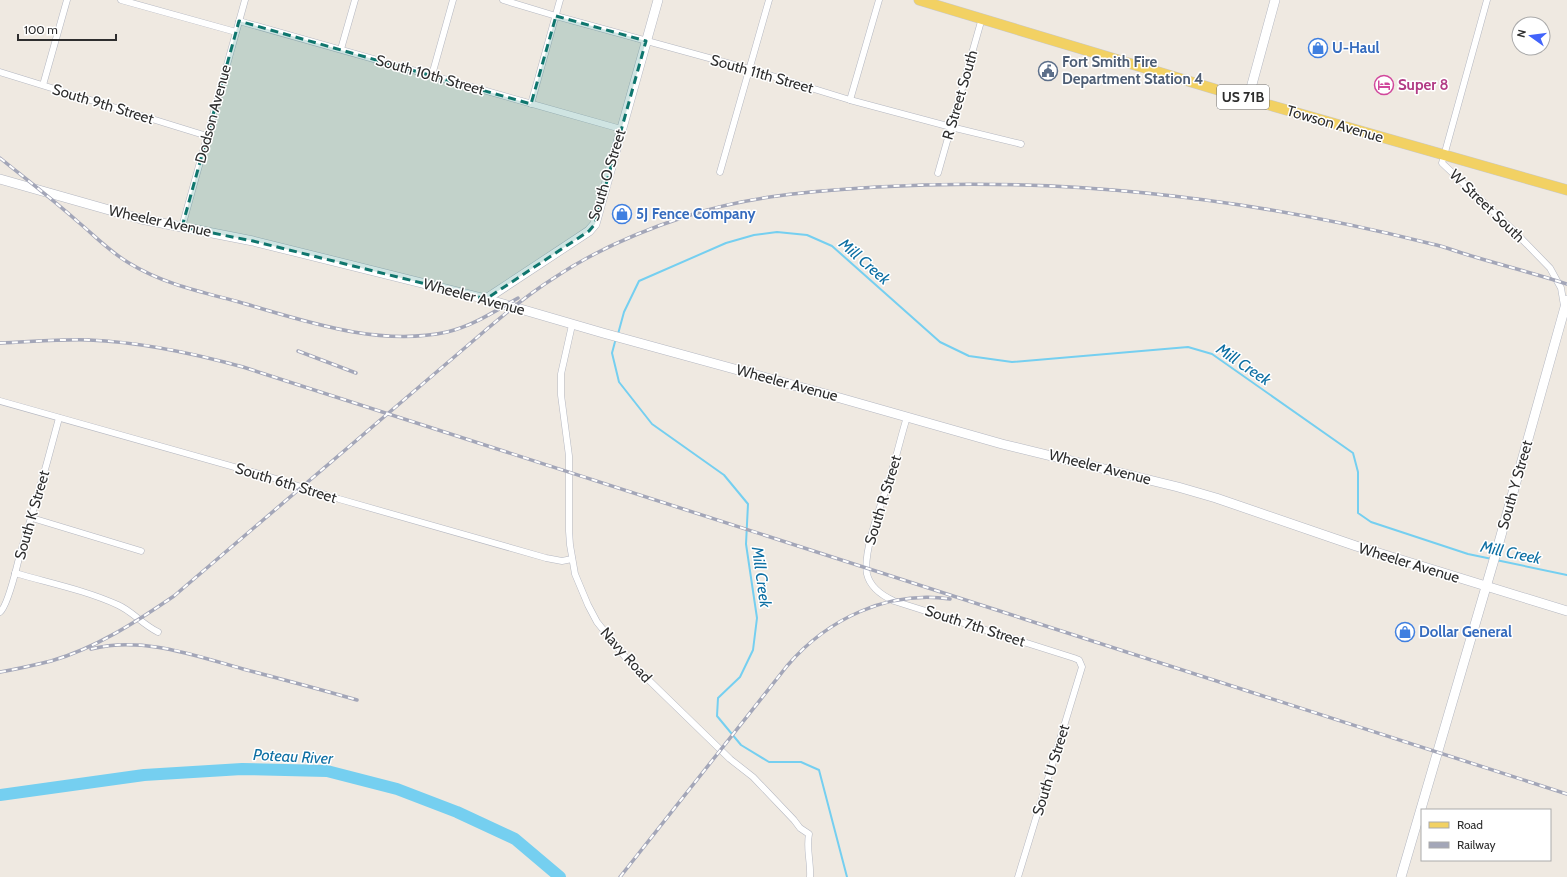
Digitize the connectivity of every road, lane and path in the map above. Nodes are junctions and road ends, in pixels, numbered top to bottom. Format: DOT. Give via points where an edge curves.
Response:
graph roads {
  1 [pos="67,0"];
  2 [pos="121,0"];
  3 [pos="245,0"];
  4 [pos="355,0"];
  5 [pos="453,0"];
  6 [pos="503,0"];
  7 [pos="560,0"];
  8 [pos="658,0"];
  9 [pos="769,0"];
  10 [pos="879,0"];
  11 [pos="919,0"];
  12 [pos="1274,0"];
  13 [pos="1486,0"];
  14 [pos="556,16"];
  15 [pos="982,18"];
  16 [pos="239,21"];
  17 [pos="236,32"];
  18 [pos="646,41"];
  19 [pos="341,50"];
  20 [pos="749,69"];
  21 [pos="0,72"];
  22 [pos="432,75"];
  23 [pos="43,85"];
  24 [pos="1248,99"];
  25 [pos="850,100"];
  26 [pos="531,104"];
  27 [pos="951,127"];
  28 [pos="621,129"];
  29 [pos="207,136"];
  30 [pos="1021,144"];
  31 [pos="1444,156"];
  32 [pos="720,172"];
  33 [pos="938,173"];
  34 [pos="0,179"];
  35 [pos="1567,190"];
  36 [pos="182,227"];
  37 [pos="486,299"];
  38 [pos="1567,300"];
  39 [pos="1564,311"];
  40 [pos="572,325"];
  41 [pos="0,401"];
  42 [pos="907,417"];
  43 [pos="59,418"];
  44 [pos="32,518"];
  45 [pos="141,551"];
  46 [pos="572,559"];
  47 [pos="15,574"];
  48 [pos="872,584"];
  49 [pos="1486,587"];
  50 [pos="1,611"];
  51 [pos="1567,611"];
  52 [pos="158,632"];
  53 [pos="1081,663"];
  54 [pos="1423,809"];
  55 [pos="1421,814"];
  56 [pos="810,877"];
  57 [pos="1018,877"];
  58 [pos="1401,877"];
  1 -- 23 [label="street"];
  2 -- 17 [label="street"];
  3 -- 16 [label="street, Dodson Avenue"];
  4 -- 19 [label="street"];
  5 -- 22 [label="street"];
  6 -- 14 [label="street, South 11th Street"];
  7 -- 14 [label="street"];
  8 -- 18 [label="main road, South O Street"];
  9 -- 20 [label="street"];
  10 -- 25 [label="street"];
  11 -- 15 [label="main road, Towson Avenue / US 71B"];
  12 -- 24 [label="main road"];
  13 -- 31 [label="street, W Street South"];
  14 -- 18 [label="street, South 11th Street"];
  14 -- 26 [label="street"];
  15 -- 24 [label="main road, Towson Avenue / US 71B"];
  15 -- 27 [label="street, R Street South"];
  16 -- 17 [label="street, Dodson Avenue"];
  16 -- 19 [label="street, South 10th Street"];
  17 -- 29 [label="street, Dodson Avenue"];
  18 -- 20 [label="street, South 11th Street"];
  18 -- 28 [label="main road, South O Street"];
  19 -- 22 [label="street, South 10th Street"];
  20 -- 25 [label="street, South 11th Street"];
  20 -- 32 [label="street"];
  21 -- 23 [label="street, South 9th Street"];
  22 -- 26 [label="street, South 10th Street"];
  23 -- 29 [label="street, South 9th Street"];
  24 -- 31 [label="main road, Towson Avenue / US 71B"];
  25 -- 27 [label="street, South 11th Street"];
  26 -- 28 [label="street, South 10th Street"];
  27 -- 30 [label="street, South 11th Street"];
  27 -- 33 [label="street, R Street South"];
  28 -- 37 [label="main road, South O Street" via="592,228"];
  29 -- 36 [label="street, Dodson Avenue"];
  31 -- 35 [label="main road, Towson Avenue / US 71B"];
  31 -- 39 [label="street, W Street South" via="1442,163 1550,268 1561,288"];
  34 -- 36 [label="main road, Wheeler Avenue" via="120,213"];
  36 -- 37 [label="main road, Wheeler Avenue" via="259,243"];
  37 -- 40 [label="main road, Wheeler Avenue"];
  38 -- 39 [label="main road, South Y Street"];
  39 -- 49 [label="main road, South Y Street"];
  40 -- 42 [label="main road, Wheeler Avenue"];
  40 -- 46 [label="street, Navy Road" via="561,374 561,386 569,456 569,531"];
  41 -- 43 [label="street, South 6th Street"];
  42 -- 48 [label="street, South R Street" via="869,546 866,568"];
  42 -- 49 [label="main road, Wheeler Avenue" via="1002,444 1191,490"];
  43 -- 44 [label="street, South K Street"];
  43 -- 46 [label="street, South 6th Street" via="546,558 562,561"];
  44 -- 45 [label="street"];
  44 -- 47 [label="street, South K Street"];
  46 -- 56 [label="street, Navy Road" via="575,574 588,605 597,622 618,649 809,834 807,844"];
  47 -- 50 [label="street, South K Street"];
  47 -- 52 [label="street" via="85,592 109,601 125,608"];
  48 -- 53 [label="street, South 7th Street" via="880,593 894,601 1074,658"];
  49 -- 51 [label="main road, Wheeler Avenue"];
  49 -- 54 [label="main road, South Y Street"];
  53 -- 57 [label="street, South U Street" via="1082,672"];
  55 -- 58 [label="main road, South Y Street"];
}
